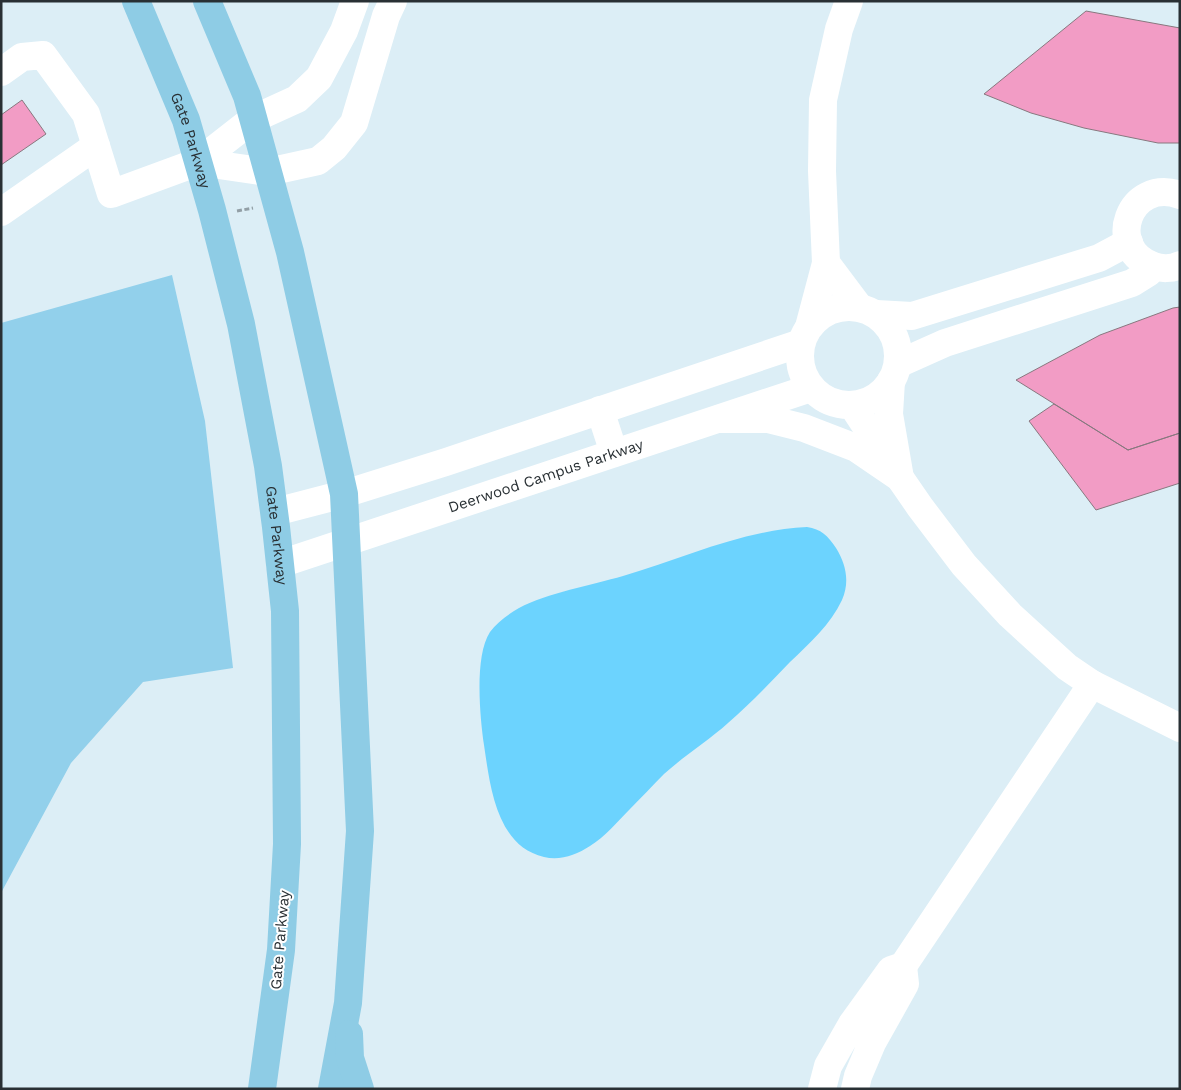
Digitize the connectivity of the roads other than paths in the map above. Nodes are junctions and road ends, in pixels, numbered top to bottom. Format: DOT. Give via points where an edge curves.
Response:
graph roads {
  1 [pos="136,1"];
  2 [pos="207,1"];
  3 [pos="355,1"];
  4 [pos="392,1"];
  5 [pos="849,1"];
  6 [pos="1,72"];
  7 [pos="253,119"];
  8 [pos="96,146"];
  9 [pos="198,162"];
  10 [pos="268,172"];
  11 [pos="1180,195"];
  12 [pos="1,212"];
  13 [pos="1129,242"];
  14 [pos="826,263"];
  15 [pos="1180,265"];
  16 [pos="1153,266"];
  17 [pos="867,311"];
  18 [pos="805,335"];
  19 [pos="895,372"];
  20 [pos="811,388"];
  21 [pos="852,405"];
  22 [pos="600,410"];
  23 [pos="719,418"];
  24 [pos="614,453"];
  25 [pos="900,478"];
  26 [pos="344,494"];
  27 [pos="275,512"];
  28 [pos="347,542"];
  29 [pos="280,564"];
  30 [pos="1092,684"];
  31 [pos="1180,728"];
  32 [pos="348,1003"];
  33 [pos="877,1009"];
  34 [pos="262,1089"];
  35 [pos="332,1089"];
  36 [pos="360,1089"];
  37 [pos="822,1089"];
  38 [pos="855,1089"];
  1 -- 9 [label="main road, Gate Parkway" via="186,120"];
  2 -- 7 [label="main road" via="247,96"];
  3 -- 7 [label="street" via="344,32 319,78 297,99"];
  4 -- 10 [label="street" via="354,123 334,148 318,161"];
  5 -- 14 [label="street" via="839,29 823,100"];
  6 -- 8 [label="street" via="22,57 43,55 86,114"];
  7 -- 9 [label="street"];
  7 -- 10 [label="main road"];
  8 -- 9 [label="street" via="110,194"];
  8 -- 12 [label="street"];
  9 -- 10 [label="street"];
  9 -- 27 [label="main road, Gate Parkway" via="241,324"];
  10 -- 26 [label="main road" via="290,252"];
  11 -- 13 [label="street" via="1169,191 1152,193 1137,202 1128,216 1126,233"];
  13 -- 16 [label="street" via="1131,250"];
  13 -- 17 [label="street" via="1099,258 912,316"];
  14 -- 17 [label="street"];
  14 -- 18 [label="street"];
  15 -- 16 [label="street"];
  16 -- 19 [label="street" via="1132,283 946,343"];
  17 -- 18 [label="street" via="840,307 822,314"];
  17 -- 19 [label="street" via="889,327 897,345"];
  18 -- 20 [label="street" via="800,367"];
  18 -- 22 [label="street"];
  19 -- 21 [label="street" via="879,395 862,404"];
  19 -- 25 [label="street" via="889,414"];
  20 -- 21 [label="street" via="826,400"];
  20 -- 23 [label="street, Deerwood Campus Parkway"];
  21 -- 25 [label="street"];
  22 -- 24 [label="street"];
  22 -- 26 [label="street"];
  23 -- 24 [label="street, Deerwood Campus Parkway"];
  23 -- 25 [label="street" via="768,419 804,428 856,448"];
  24 -- 28 [label="street, Deerwood Campus Parkway"];
  25 -- 30 [label="street" via="964,565 1010,615 1066,667"];
  26 -- 27 [label="street"];
  26 -- 28 [label="main road"];
  27 -- 29 [label="main road, Gate Parkway"];
  28 -- 29 [label="street, Deerwood Campus Parkway"];
  28 -- 32 [label="main road" via="360,831"];
  29 -- 34 [label="main road, Gate Parkway" via="285,611 287,844 281,950"];
  30 -- 31 [label="street"];
  30 -- 33 [label="street" via="903,966 891,970"];
  32 -- 35 [label="main road"];
  32 -- 36 [label="main road" via="350,1058"];
  33 -- 37 [label="street" via="852,1024 828,1066"];
  33 -- 38 [label="street" via="872,1043"];
}
